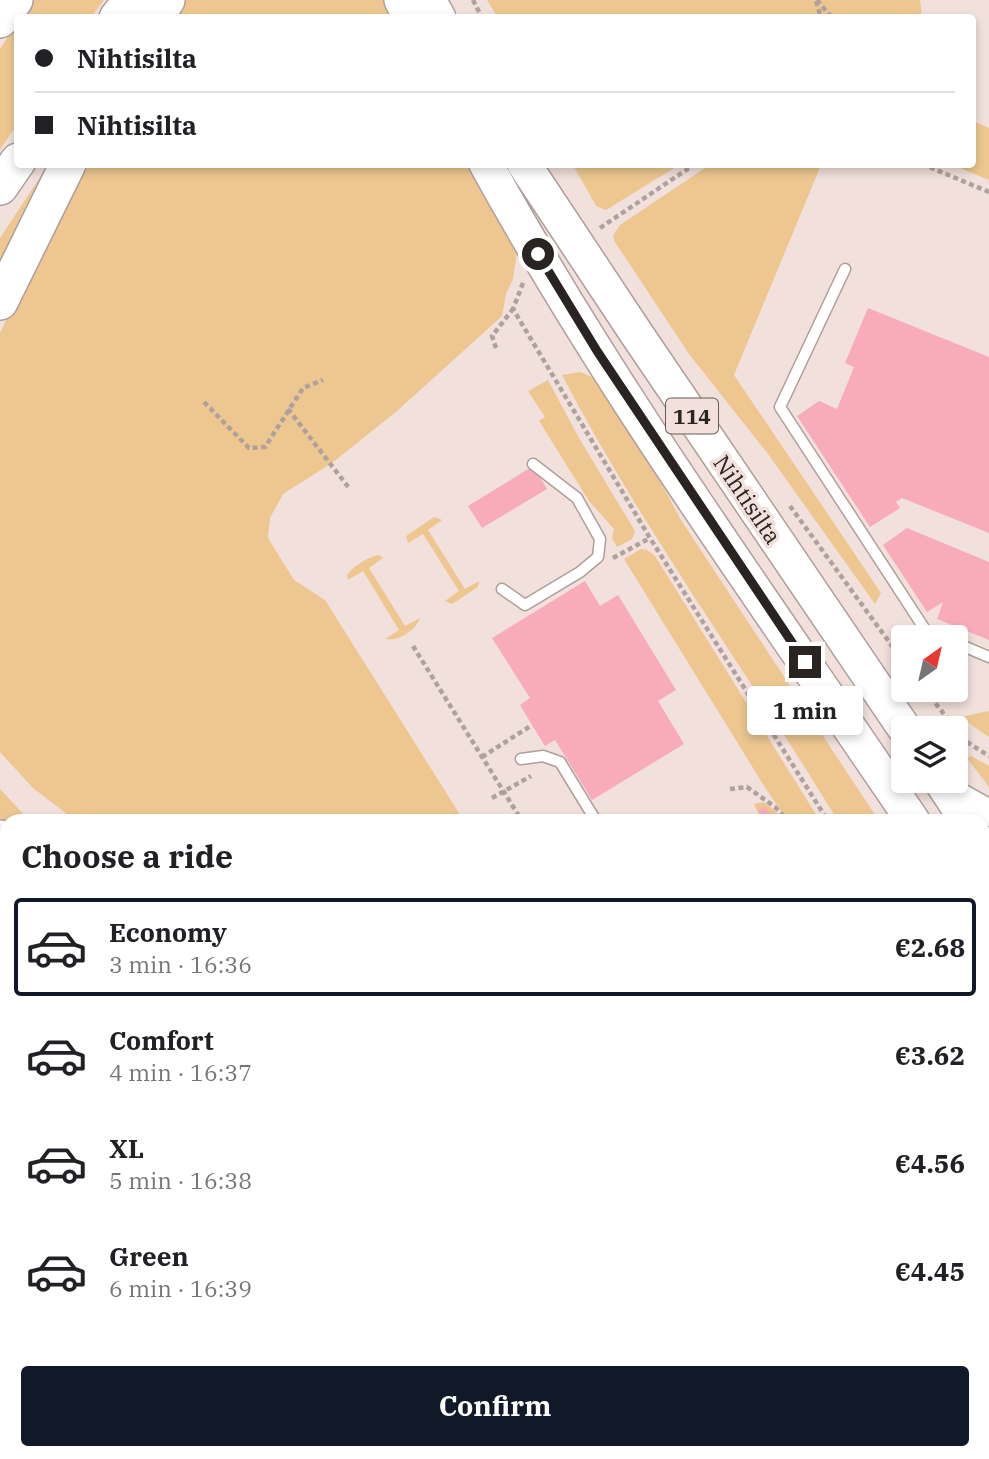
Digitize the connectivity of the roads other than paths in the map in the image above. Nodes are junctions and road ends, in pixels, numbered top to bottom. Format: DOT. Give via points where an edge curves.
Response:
graph roads {
  1 [pos="15,0"];
  2 [pos="131,0"];
  3 [pos="120,14"];
  4 [pos="0,20"];
  5 [pos="14,168"];
  6 [pos="66,168"];
  7 [pos="488,168"];
  8 [pos="527,168"];
  9 [pos="0,187"];
  10 [pos="845,269"];
  11 [pos="0,302"];
  12 [pos="533,464"];
  13 [pos="502,589"];
  14 [pos="922,625"];
  15 [pos="968,648"];
  16 [pos="989,657"];
  17 [pos="896,716"];
  18 [pos="521,759"];
  19 [pos="949,793"];
  20 [pos="957,793"];
  21 [pos="989,813"];
  22 [pos="592,814"];
  23 [pos="908,814"];
  24 [pos="962,814"];
  1 -- 4 [label="highway"];
  2 -- 3 [label="highway"];
  5 -- 9 [label="highway"];
  6 -- 11 [label="highway"];
  7 -- 23 [label="main road, Nihtisilta / 114" via="582,329"];
  8 -- 17 [label="main road, Nihtisilta / 114"];
  10 -- 14 [label="lane" via="780,407"];
  12 -- 13 [label="lane" via="577,498 600,539 598,557 525,605"];
  15 -- 16 [label="lane"];
  18 -- 22 [label="lane" via="543,756 560,762"];
  19 -- 24 [label="main road"];
  20 -- 21 [label="street"];
}
